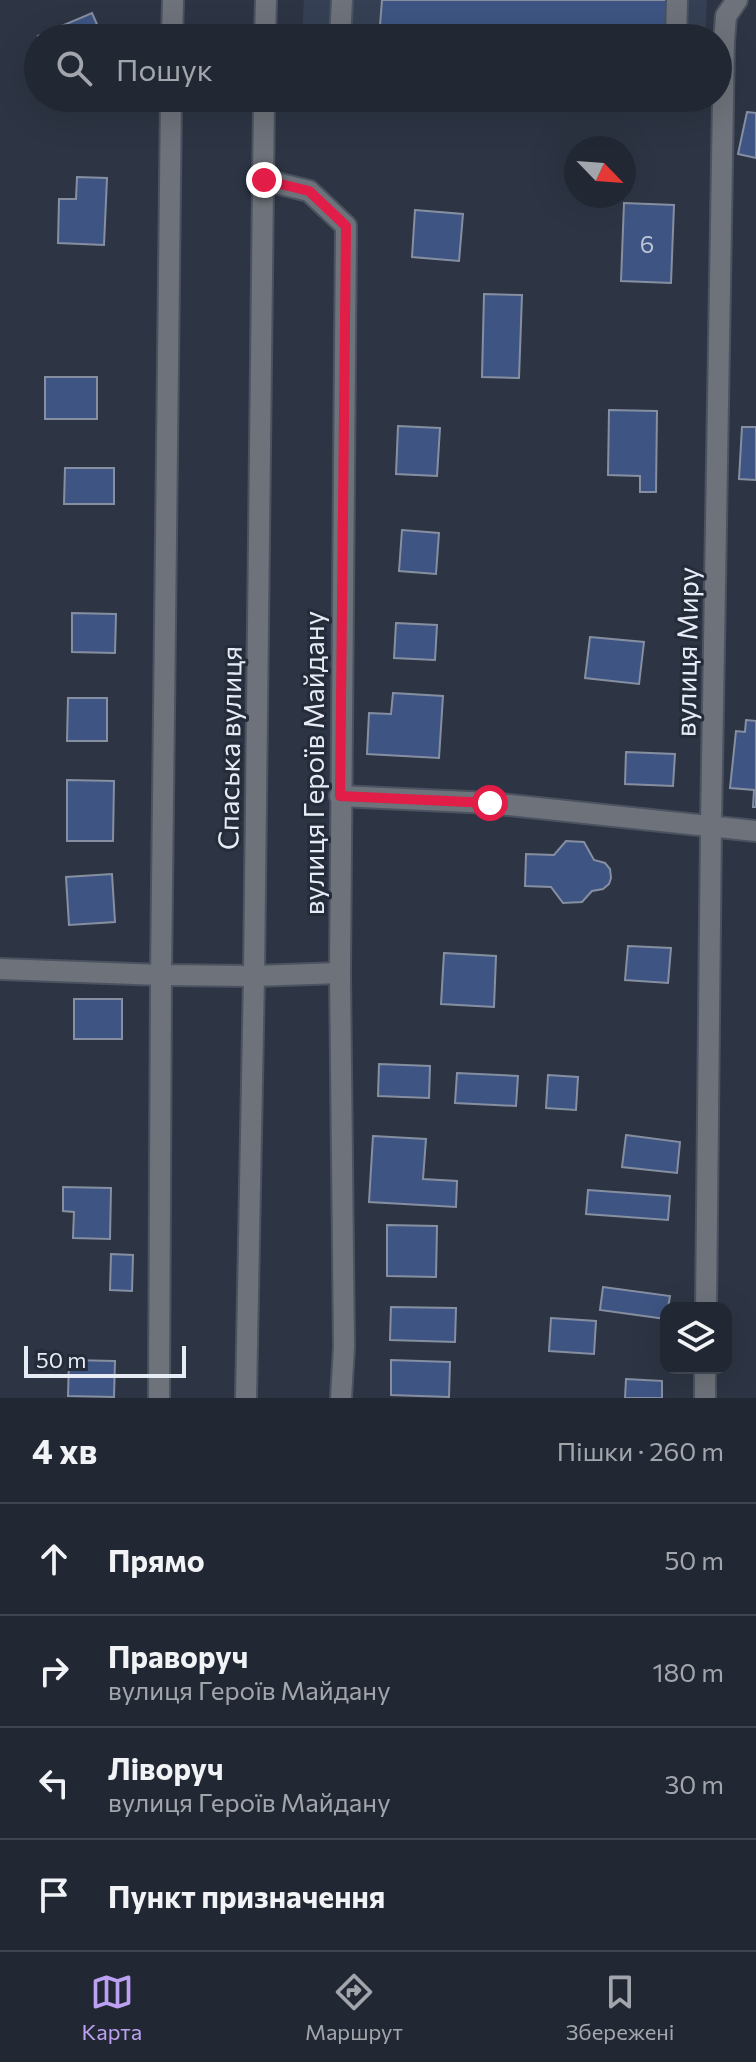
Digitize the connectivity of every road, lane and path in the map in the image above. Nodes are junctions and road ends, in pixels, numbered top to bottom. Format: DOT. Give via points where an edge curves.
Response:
graph roads {
  1 [pos="173,0"];
  2 [pos="266,0"];
  3 [pos="342,0"];
  4 [pos="677,0"];
  5 [pos="737,0"];
  6 [pos="172,24"];
  7 [pos="265,24"];
  8 [pos="341,24"];
  9 [pos="676,24"];
  10 [pos="725,24"];
  11 [pos="171,112"];
  12 [pos="264,112"];
  13 [pos="723,112"];
  14 [pos="264,180"];
  15 [pos="340,796"];
  16 [pos="711,826"];
  17 [pos="756,831"];
  18 [pos="0,969"];
  19 [pos="340,973"];
  20 [pos="161,975"];
  21 [pos="254,976"];
  22 [pos="706,1302"];
  23 [pos="705,1374"];
  24 [pos="159,1398"];
  25 [pos="246,1398"];
  26 [pos="341,1398"];
  27 [pos="705,1398"];
  1 -- 6 [label="street"];
  2 -- 7 [label="street"];
  3 -- 8 [label="street"];
  4 -- 9 [label="street"];
  5 -- 10 [label="street, вулиця Миру"];
  11 -- 20 [label="street"];
  12 -- 14 [label="street, Спаська вулиця"];
  13 -- 16 [label="street, вулиця Миру"];
  14 -- 15 [label="street, вулиця Героїв Майдану" via="309,191 346,226"];
  14 -- 21 [label="street, Спаська вулиця"];
  15 -- 16 [label="street" via="490,803"];
  15 -- 19 [label="street, вулиця Героїв Майдану"];
  16 -- 17 [label="street"];
  16 -- 22 [label="street, вулиця Миру"];
  18 -- 20 [label="street"];
  19 -- 21 [label="street"];
  19 -- 26 [label="street, вулиця Героїв Майдану"];
  20 -- 21 [label="street"];
  20 -- 24 [label="street"];
  21 -- 25 [label="street, Спаська вулиця"];
  23 -- 27 [label="street"];
}
